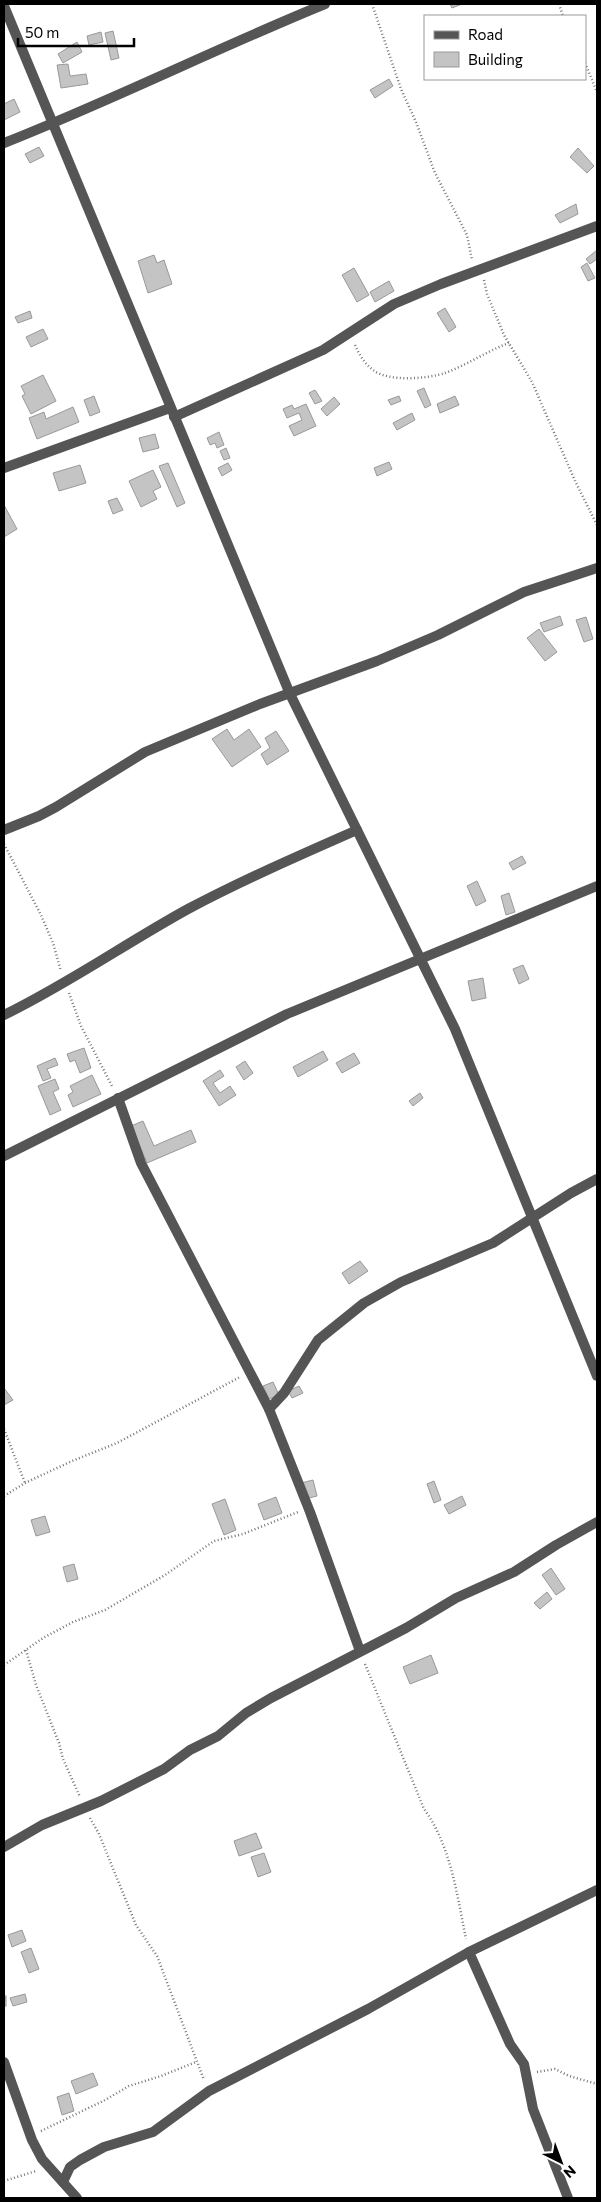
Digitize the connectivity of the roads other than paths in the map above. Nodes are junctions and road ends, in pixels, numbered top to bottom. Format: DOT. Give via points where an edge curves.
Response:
graph roads {
  1 [pos="326,4"];
  2 [pos="4,6"];
  3 [pos="53,124"];
  4 [pos="4,142"];
  5 [pos="597,226"];
  6 [pos="172,413"];
  7 [pos="4,468"];
  8 [pos="597,568"];
  9 [pos="290,694"];
  10 [pos="4,830"];
  11 [pos="357,830"];
  12 [pos="597,886"];
  13 [pos="420,958"];
  14 [pos="4,1015"];
  15 [pos="118,1098"];
  16 [pos="4,1156"];
  17 [pos="597,1179"];
  18 [pos="534,1218"];
  19 [pos="597,1376"];
  20 [pos="269,1409"];
  21 [pos="597,1522"];
  22 [pos="360,1651"];
  23 [pos="4,1847"];
  24 [pos="597,1890"];
  25 [pos="469,1952"];
  26 [pos="4,2062"];
  27 [pos="63,2182"];
  28 [pos="77,2198"];
  29 [pos="568,2198"];
  1 -- 3 [label="street" via="246,36"];
  2 -- 3 [label="street"];
  3 -- 4 [label="street"];
  3 -- 6 [label="street"];
  5 -- 6 [label="street" via="394,304 323,350"];
  6 -- 7 [label="street"];
  6 -- 9 [label="street"];
  8 -- 9 [label="street" via="524,592 438,635"];
  9 -- 10 [label="street" via="145,752 56,807"];
  9 -- 11 [label="street"];
  11 -- 13 [label="street"];
  11 -- 14 [label="street" via="189,909 65,983"];
  12 -- 13 [label="street"];
  13 -- 15 [label="street" via="287,1014"];
  13 -- 18 [label="street" via="455,1029"];
  15 -- 16 [label="street"];
  15 -- 20 [label="street" via="141,1163"];
  17 -- 18 [label="street"];
  18 -- 19 [label="street"];
  18 -- 20 [label="street" via="492,1243 401,1282 364,1303 318,1340 284,1393"];
  20 -- 22 [label="street"];
  21 -- 22 [label="street" via="514,1572 456,1598"];
  22 -- 23 [label="street" via="271,1698 164,1769 101,1801 42,1824"];
  24 -- 25 [label="street"];
  25 -- 27 [label="street" via="368,2009 209,2091 153,2132 104,2148 80,2160 70,2167"];
  25 -- 29 [label="street" via="510,2044 524,2064 533,2109"];
  26 -- 27 [label="street" via="30,2133 47,2166"];
  27 -- 28 [label="street"];
}
